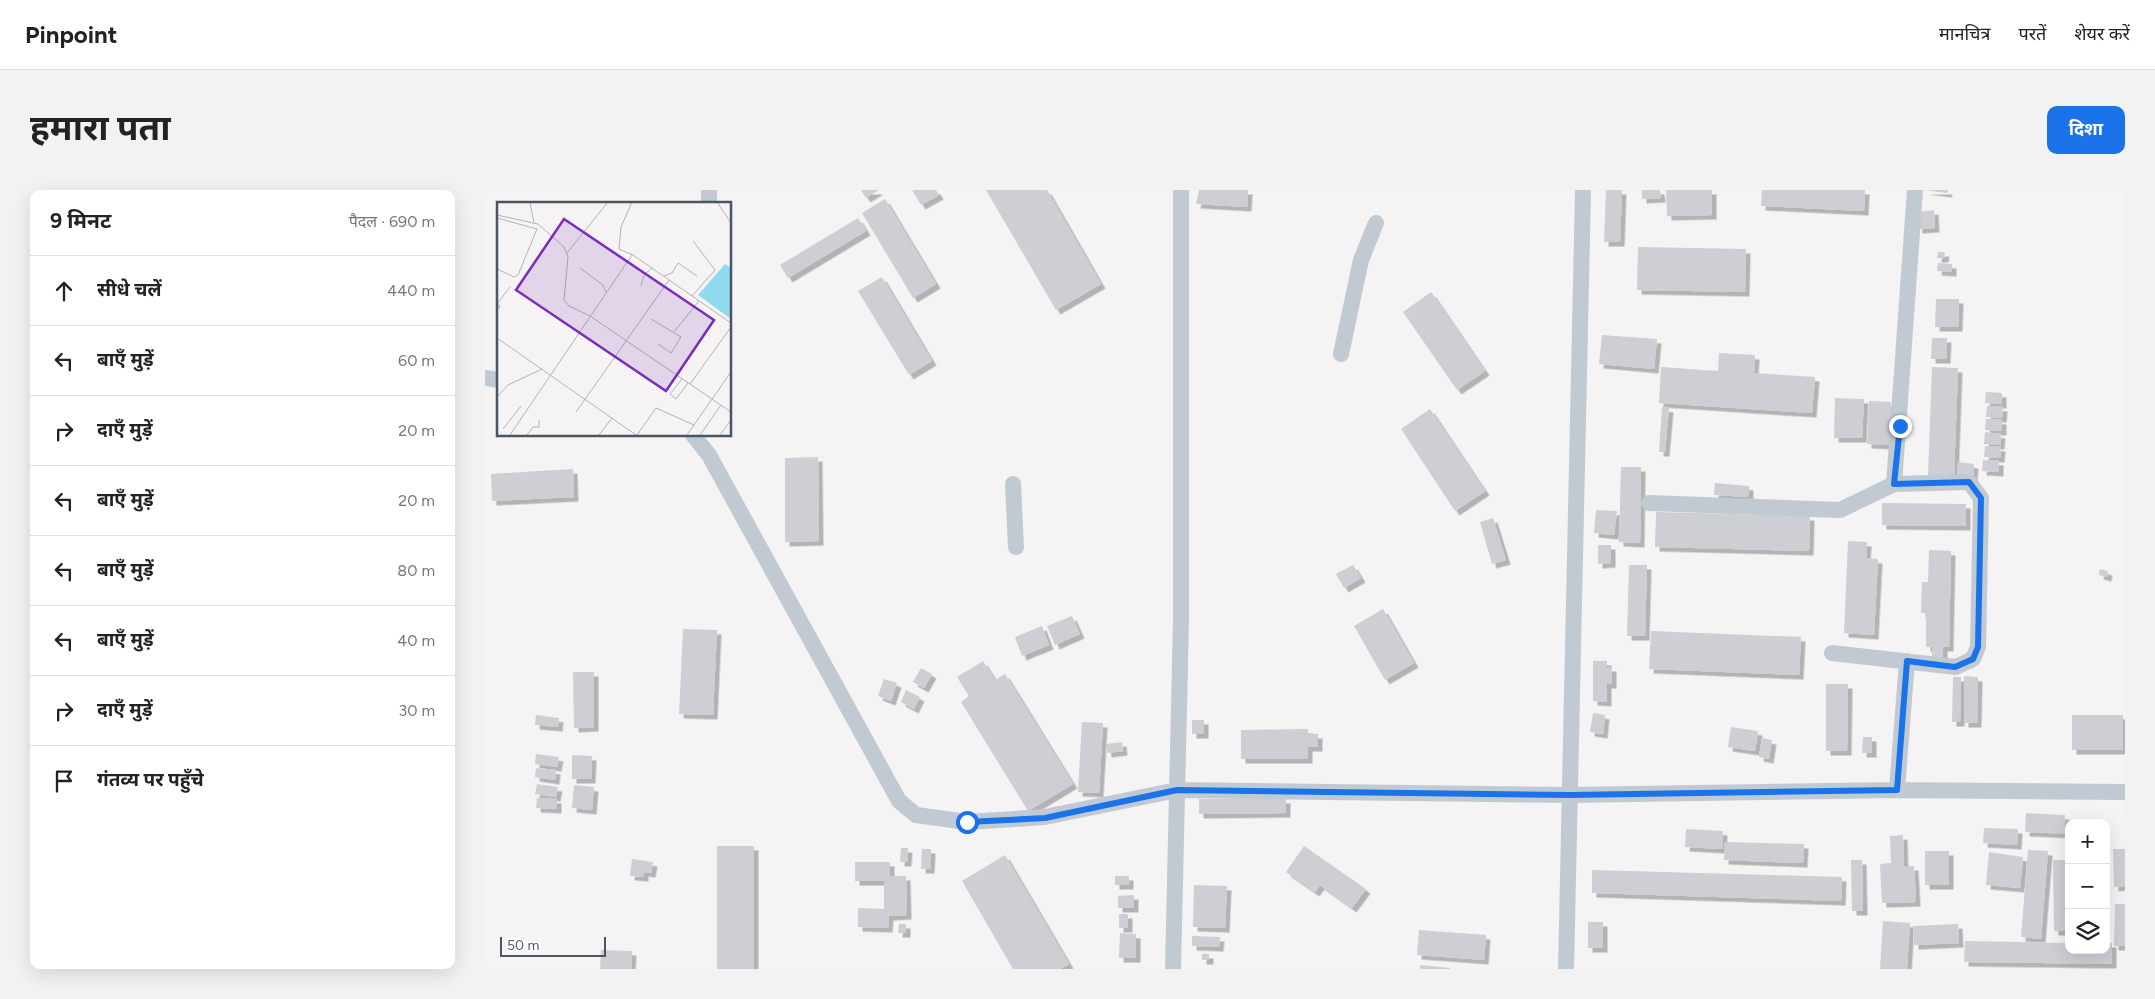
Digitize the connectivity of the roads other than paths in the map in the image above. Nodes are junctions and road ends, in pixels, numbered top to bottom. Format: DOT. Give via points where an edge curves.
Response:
graph roads {
  1 [pos="1181,190"];
  2 [pos="1583,190"];
  3 [pos="1915,190"];
  4 [pos="1376,224"];
  5 [pos="1341,354"];
  6 [pos="694,436"];
  7 [pos="1013,484"];
  8 [pos="1894,484"];
  9 [pos="1649,502"];
  10 [pos="1016,546"];
  11 [pos="1833,653"];
  12 [pos="1907,661"];
  13 [pos="1177,790"];
  14 [pos="1897,790"];
  15 [pos="2125,792"];
  16 [pos="1570,795"];
  17 [pos="1173,969"];
  18 [pos="1566,969"];
  1 -- 13 [label="street" via="1181,620"];
  2 -- 16 [label="street"];
  3 -- 8 [label="street"];
  4 -- 5 [label="street" via="1361,260"];
  6 -- 13 [label="street" via="709,455 899,801 916,815 967,822 1045,818"];
  7 -- 10 [label="street"];
  8 -- 9 [label="street" via="1840,510"];
  8 -- 12 [label="street" via="1969,482 1981,498 1978,647 1973,659 1955,667"];
  11 -- 12 [label="street"];
  12 -- 14 [label="street"];
  13 -- 16 [label="street"];
  13 -- 17 [label="street"];
  14 -- 15 [label="street"];
  14 -- 16 [label="street"];
  16 -- 18 [label="street"];
}
